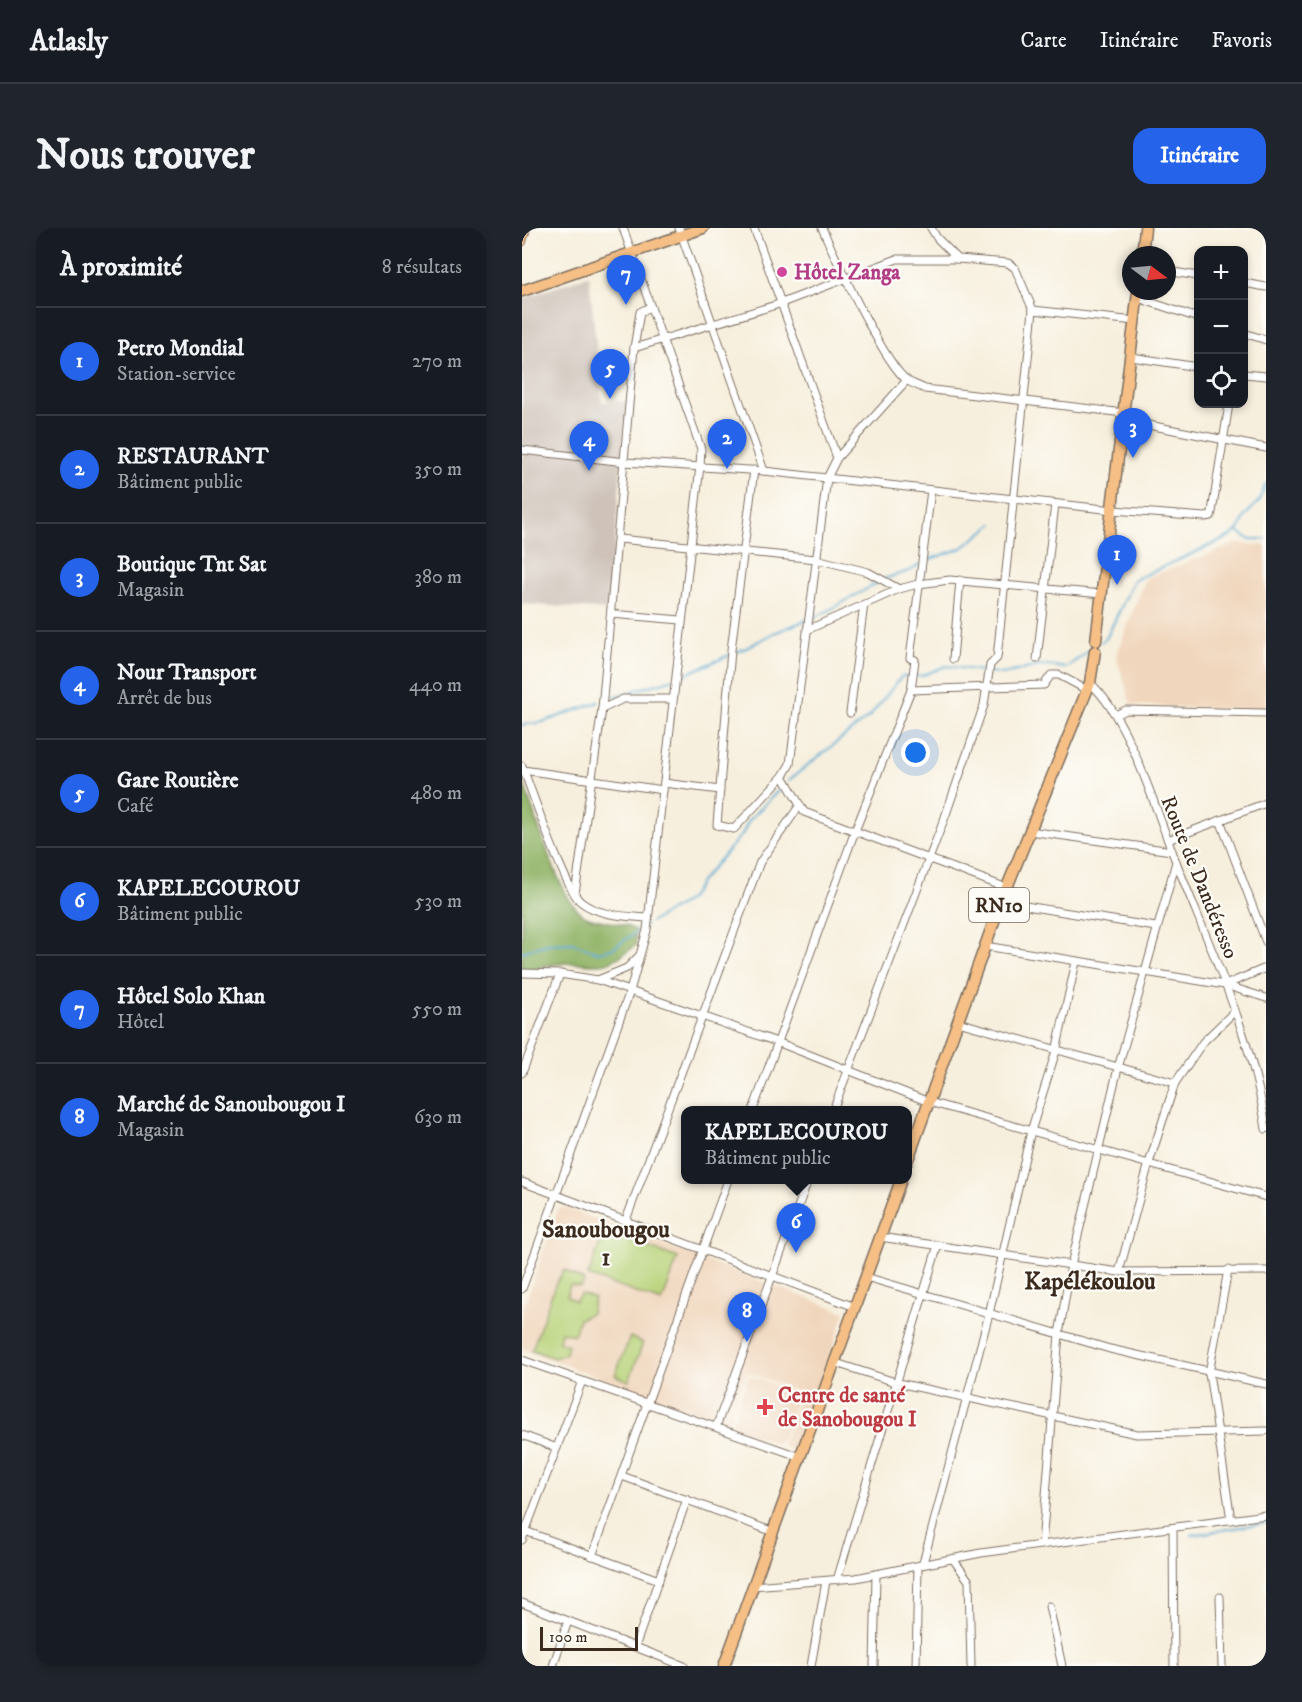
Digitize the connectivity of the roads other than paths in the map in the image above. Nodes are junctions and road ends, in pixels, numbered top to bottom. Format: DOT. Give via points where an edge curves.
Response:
graph roads {
  1 [pos="526,228"];
  2 [pos="623,228"];
  3 [pos="702,228"];
  4 [pos="754,228"];
  5 [pos="822,228"];
  6 [pos="931,228"];
  7 [pos="1145,228"];
  8 [pos="680,232"];
  9 [pos="522,242"];
  10 [pos="1143,246"];
  11 [pos="632,253"];
  12 [pos="958,259"];
  13 [pos="1176,272"];
  14 [pos="1194,275"];
  15 [pos="846,280"];
  16 [pos="1248,285"];
  17 [pos="1266,287"];
  18 [pos="522,291"];
  19 [pos="1137,300"];
  20 [pos="1151,300"];
  21 [pos="779,304"];
  22 [pos="650,307"];
  23 [pos="1033,310"];
  24 [pos="1194,316"];
  25 [pos="1135,321"];
  26 [pos="712,324"];
  27 [pos="1248,334"];
  28 [pos="1266,340"];
  29 [pos="662,341"];
  30 [pos="634,348"];
  31 [pos="1131,357"];
  32 [pos="1194,366"];
  33 [pos="1248,374"];
  34 [pos="1266,376"];
  35 [pos="907,380"];
  36 [pos="1024,401"];
  37 [pos="1229,408"];
  38 [pos="1124,417"];
  39 [pos="1225,440"];
  40 [pos="1266,448"];
  41 [pos="522,450"];
  42 [pos="837,458"];
  43 [pos="625,462"];
  44 [pos="699,466"];
  45 [pos="754,470"];
  46 [pos="764,471"];
  47 [pos="827,478"];
  48 [pos="931,490"];
  49 [pos="1013,499"];
  50 [pos="1055,504"];
  51 [pos="1113,510"];
  52 [pos="619,539"];
  53 [pos="689,547"];
  54 [pos="742,553"];
  55 [pos="816,559"];
  56 [pos="960,580"];
  57 [pos="918,584"];
  58 [pos="1004,585"];
  59 [pos="899,589"];
  60 [pos="1045,589"];
  61 [pos="1102,594"];
  62 [pos="864,604"];
  63 [pos="611,614"];
  64 [pos="681,620"];
  65 [pos="807,630"];
  66 [pos="1037,658"];
  67 [pos="953,659"];
  68 [pos="987,681"];
  69 [pos="1088,687"];
  70 [pos="911,690"];
  71 [pos="672,699"];
  72 [pos="602,709"];
  73 [pos="850,713"];
  74 [pos="1266,713"];
  75 [pos="1116,715"];
  76 [pos="523,768"];
  77 [pos="784,777"];
  78 [pos="594,778"];
  79 [pos="663,786"];
  80 [pos="720,790"];
  81 [pos="1266,803"];
  82 [pos="800,805"];
  83 [pos="1221,820"];
  84 [pos="1028,830"];
  85 [pos="855,831"];
  86 [pos="1168,840"];
  87 [pos="1172,851"];
  88 [pos="929,858"];
  89 [pos="1176,862"];
  90 [pos="1007,888"];
  91 [pos="575,894"];
  92 [pos="1001,902"];
  93 [pos="647,919"];
  94 [pos="1156,927"];
  95 [pos="1266,942"];
  96 [pos="985,946"];
  97 [pos="640,956"];
  98 [pos="1076,962"];
  99 [pos="1266,968"];
  100 [pos="522,973"];
  101 [pos="560,974"];
  102 [pos="1144,974"];
  103 [pos="598,980"];
  104 [pos="1225,985"];
  105 [pos="630,991"];
  106 [pos="1266,999"];
  107 [pos="1234,1012"];
  108 [pos="703,1015"];
  109 [pos="958,1022"];
  110 [pos="777,1042"];
  111 [pos="1056,1052"];
  112 [pos="1118,1068"];
  113 [pos="848,1070"];
  114 [pos="522,1072"];
  115 [pos="1175,1083"];
  116 [pos="1264,1097"];
  117 [pos="929,1102"];
  118 [pos="754,1106"];
  119 [pos="834,1106"];
  120 [pos="1266,1129"];
  121 [pos="1031,1131"];
  122 [pos="912,1148"];
  123 [pos="1098,1149"];
  124 [pos="1149,1163"];
  125 [pos="522,1182"];
  126 [pos="726,1184"];
  127 [pos="806,1184"];
  128 [pos="899,1184"];
  129 [pos="557,1195"];
  130 [pos="1266,1197"];
  131 [pos="626,1220"];
  132 [pos="880,1236"];
  133 [pos="938,1245"];
  134 [pos="703,1249"];
  135 [pos="1002,1253"];
  136 [pos="1071,1265"];
  137 [pos="1228,1270"];
  138 [pos="1266,1271"];
  139 [pos="1119,1272"];
  140 [pos="772,1276"];
  141 [pos="866,1277"];
  142 [pos="522,1289"];
  143 [pos="924,1295"];
  144 [pos="855,1307"];
  145 [pos="989,1314"];
  146 [pos="1059,1334"];
  147 [pos="522,1360"];
  148 [pos="836,1363"];
  149 [pos="1209,1373"];
  150 [pos="582,1381"];
  151 [pos="898,1383"];
  152 [pos="1266,1384"];
  153 [pos="965,1398"];
  154 [pos="648,1404"];
  155 [pos="1051,1417"];
  156 [pos="716,1427"];
  157 [pos="1266,1431"];
  158 [pos="1220,1433"];
  159 [pos="522,1436"];
  160 [pos="557,1448"];
  161 [pos="801,1457"];
  162 [pos="622,1476"];
  163 [pos="687,1499"];
  164 [pos="1266,1515"];
  165 [pos="1231,1521"];
  166 [pos="1173,1528"];
  167 [pos="525,1531"];
  168 [pos="771,1531"];
  169 [pos="522,1540"];
  170 [pos="1042,1545"];
  171 [pos="592,1556"];
  172 [pos="953,1558"];
  173 [pos="921,1564"];
  174 [pos="876,1574"];
  175 [pos="659,1580"];
  176 [pos="837,1580"];
  177 [pos="826,1581"];
  178 [pos="752,1586"];
  179 [pos="1220,1597"];
  180 [pos="522,1603"];
  181 [pos="1049,1606"];
  182 [pos="568,1621"];
  183 [pos="635,1647"];
  184 [pos="553,1666"];
  185 [pos="684,1666"];
  186 [pos="724,1666"];
  187 [pos="811,1666"];
  188 [pos="874,1666"];
  189 [pos="916,1666"];
  190 [pos="971,1666"];
  191 [pos="1062,1666"];
  192 [pos="1174,1666"];
  193 [pos="1222,1666"];
  1 -- 9 [label="main road"];
  2 -- 11 [label="street"];
  3 -- 8 [label="highway"];
  4 -- 21 [label="street"];
  5 -- 15 [label="street"];
  6 -- 12 [label="street"];
  7 -- 10 [label="highway"];
  8 -- 11 [label="highway"];
  8 -- 26 [label="street"];
  11 -- 18 [label="highway"];
  11 -- 22 [label="street"];
  12 -- 15 [label="street" via="897,260"];
  12 -- 23 [label="street" via="1008,263 1015,268"];
  13 -- 14 [label="street"];
  15 -- 21 [label="street"];
  15 -- 35 [label="street" via="894,365"];
  16 -- 17 [label="street"];
  19 -- 25 [label="highway, RN10"];
  20 -- 24 [label="street"];
  21 -- 26 [label="street"];
  21 -- 42 [label="street"];
  22 -- 29 [label="street"];
  22 -- 30 [label="street" via="640,312"];
  23 -- 25 [label="street"];
  23 -- 36 [label="street"];
  25 -- 31 [label="highway, RN10"];
  26 -- 29 [label="street"];
  26 -- 46 [label="street"];
  27 -- 28 [label="street"];
  29 -- 30 [label="street"];
  29 -- 44 [label="street" via="701,449"];
  30 -- 43 [label="street"];
  31 -- 32 [label="street"];
  31 -- 38 [label="highway, RN10"];
  33 -- 34 [label="street"];
  35 -- 36 [label="street" via="925,388"];
  35 -- 42 [label="street"];
  36 -- 38 [label="street"];
  36 -- 49 [label="street"];
  37 -- 39 [label="street"];
  38 -- 39 [label="street"];
  38 -- 51 [label="highway, RN10"];
  39 -- 40 [label="street"];
  39 -- 51 [label="street" via="1211,516"];
  41 -- 43 [label="street"];
  42 -- 47 [label="street"];
  43 -- 44 [label="street"];
  43 -- 52 [label="street"];
  44 -- 45 [label="street"];
  44 -- 53 [label="street"];
  45 -- 46 [label="street"];
  45 -- 54 [label="street"];
  46 -- 47 [label="street"];
  47 -- 48 [label="street"];
  47 -- 55 [label="street"];
  48 -- 49 [label="street"];
  48 -- 57 [label="street"];
  49 -- 50 [label="street"];
  49 -- 58 [label="street"];
  50 -- 51 [label="street"];
  50 -- 60 [label="street"];
  51 -- 61 [label="highway, RN10"];
  52 -- 53 [label="street"];
  52 -- 63 [label="street"];
  53 -- 54 [label="street"];
  53 -- 64 [label="street"];
  54 -- 55 [label="street"];
  54 -- 80 [label="street"];
  55 -- 59 [label="street" via="868,572"];
  55 -- 65 [label="street"];
  56 -- 57 [label="street"];
  56 -- 58 [label="street"];
  56 -- 67 [label="street"];
  57 -- 59 [label="street"];
  57 -- 70 [label="street" via="910,657 915,660"];
  58 -- 60 [label="street"];
  58 -- 68 [label="street" via="997,658 990,665"];
  59 -- 62 [label="street"];
  60 -- 61 [label="street"];
  60 -- 66 [label="street"];
  61 -- 69 [label="highway, RN10"];
  62 -- 65 [label="street"];
  62 -- 73 [label="street"];
  63 -- 64 [label="street"];
  63 -- 72 [label="street"];
  64 -- 71 [label="street"];
  65 -- 77 [label="street" via="790,764"];
  68 -- 69 [label="street" via="1044,685 1051,675 1059,675"];
  68 -- 70 [label="street"];
  68 -- 88 [label="street" via="984,705"];
  69 -- 75 [label="street, Route de Dandéresso"];
  69 -- 84 [label="highway, RN10"];
  70 -- 85 [label="street"];
  71 -- 72 [label="street" via="623,699"];
  71 -- 79 [label="street"];
  72 -- 78 [label="street"];
  74 -- 75 [label="street" via="1126,710"];
  75 -- 86 [label="street, Route de Dandéresso"];
  76 -- 78 [label="street"];
  76 -- 91 [label="street"];
  77 -- 80 [label="street" via="734,829 717,825"];
  77 -- 82 [label="street"];
  78 -- 79 [label="street"];
  78 -- 91 [label="street"];
  79 -- 80 [label="street"];
  79 -- 93 [label="street"];
  81 -- 83 [label="street"];
  82 -- 85 [label="street" via="804,812"];
  82 -- 108 [label="street" via="760,862"];
  83 -- 86 [label="street"];
  83 -- 95 [label="street"];
  84 -- 87 [label="street"];
  84 -- 90 [label="highway, RN10"];
  85 -- 88 [label="street"];
  85 -- 110 [label="street"];
  86 -- 87 [label="street, Route de Dandéresso"];
  87 -- 89 [label="street, Route de Dandéresso"];
  88 -- 90 [label="street"];
  88 -- 113 [label="street"];
  89 -- 94 [label="street"];
  89 -- 104 [label="street, Route de Dandéresso"];
  90 -- 92 [label="highway, RN10"];
  91 -- 93 [label="street" via="580,902 610,915"];
  92 -- 94 [label="street"];
  92 -- 96 [label="highway, RN10"];
  93 -- 97 [label="street"];
  94 -- 102 [label="street"];
  96 -- 98 [label="street"];
  96 -- 109 [label="highway, RN10"];
  97 -- 103 [label="street" via="627,968"];
  97 -- 105 [label="street"];
  98 -- 102 [label="street"];
  98 -- 111 [label="street"];
  99 -- 104 [label="street"];
  100 -- 101 [label="street"];
  101 -- 103 [label="street"];
  101 -- 114 [label="street"];
  102 -- 104 [label="street"];
  102 -- 112 [label="street"];
  103 -- 105 [label="street"];
  104 -- 106 [label="street"];
  104 -- 107 [label="street, Route de Dandéresso"];
  105 -- 108 [label="street"];
  105 -- 129 [label="street"];
  107 -- 115 [label="street" via="1203,1042"];
  107 -- 116 [label="street, Route de Dandéresso"];
  108 -- 110 [label="street"];
  108 -- 131 [label="street"];
  109 -- 111 [label="street"];
  109 -- 117 [label="highway, RN10"];
  110 -- 113 [label="street"];
  110 -- 118 [label="street"];
  111 -- 112 [label="street"];
  111 -- 121 [label="street"];
  112 -- 115 [label="street"];
  112 -- 123 [label="street"];
  113 -- 117 [label="street"];
  113 -- 119 [label="street"];
  115 -- 124 [label="street"];
  116 -- 120 [label="street, Route de Dandéresso"];
  117 -- 121 [label="street"];
  117 -- 122 [label="highway, RN10"];
  121 -- 123 [label="street"];
  121 -- 135 [label="street"];
  123 -- 124 [label="street"];
  123 -- 136 [label="street"];
  124 -- 130 [label="street"];
  124 -- 139 [label="street"];
  125 -- 129 [label="street"];
  126 -- 134 [label="street"];
  127 -- 140 [label="street"];
  128 -- 132 [label="highway"];
  129 -- 131 [label="street"];
  129 -- 142 [label="street"];
  131 -- 134 [label="street"];
  132 -- 133 [label="street"];
  132 -- 141 [label="highway"];
  133 -- 135 [label="street"];
  133 -- 143 [label="street"];
  134 -- 140 [label="street"];
  134 -- 154 [label="street"];
  135 -- 136 [label="street"];
  135 -- 145 [label="street"];
  136 -- 139 [label="street"];
  136 -- 146 [label="street"];
  137 -- 138 [label="street"];
  137 -- 139 [label="street"];
  137 -- 149 [label="street"];
  140 -- 144 [label="street"];
  140 -- 156 [label="street"];
  141 -- 143 [label="street"];
  141 -- 144 [label="highway"];
  143 -- 145 [label="street"];
  143 -- 151 [label="street"];
  144 -- 148 [label="highway"];
  145 -- 146 [label="street"];
  145 -- 153 [label="street"];
  146 -- 149 [label="street"];
  146 -- 155 [label="street"];
  147 -- 150 [label="street"];
  148 -- 151 [label="street"];
  148 -- 161 [label="highway"];
  149 -- 152 [label="street"];
  149 -- 158 [label="street"];
  150 -- 154 [label="street"];
  150 -- 160 [label="street"];
  151 -- 153 [label="street"];
  151 -- 176 [label="street"];
  153 -- 155 [label="street"];
  153 -- 173 [label="street"];
  154 -- 156 [label="street"];
  154 -- 162 [label="street"];
  155 -- 158 [label="street" via="1137,1434"];
  155 -- 170 [label="street"];
  156 -- 161 [label="street"];
  157 -- 158 [label="street"];
  158 -- 165 [label="street"];
  159 -- 160 [label="street"];
  160 -- 167 [label="street"];
  161 -- 168 [label="highway"];
  162 -- 163 [label="street"];
  162 -- 171 [label="street"];
  163 -- 168 [label="street"];
  163 -- 175 [label="street"];
  164 -- 165 [label="street"];
  165 -- 166 [label="street"];
  166 -- 170 [label="street"];
  166 -- 192 [label="street"];
  167 -- 169 [label="street"];
  167 -- 171 [label="street"];
  168 -- 178 [label="highway"];
  170 -- 172 [label="street"];
  171 -- 175 [label="street"];
  172 -- 173 [label="street"];
  172 -- 190 [label="street" via="969,1581"];
  173 -- 174 [label="street"];
  173 -- 189 [label="street"];
  174 -- 176 [label="street"];
  174 -- 188 [label="street"];
  175 -- 183 [label="street"];
  176 -- 177 [label="street"];
  177 -- 178 [label="street"];
  177 -- 187 [label="street"];
  178 -- 186 [label="highway"];
  179 -- 193 [label="street"];
  180 -- 182 [label="street"];
  181 -- 191 [label="street"];
  182 -- 183 [label="street"];
  182 -- 184 [label="street"];
  183 -- 185 [label="street"];
}
